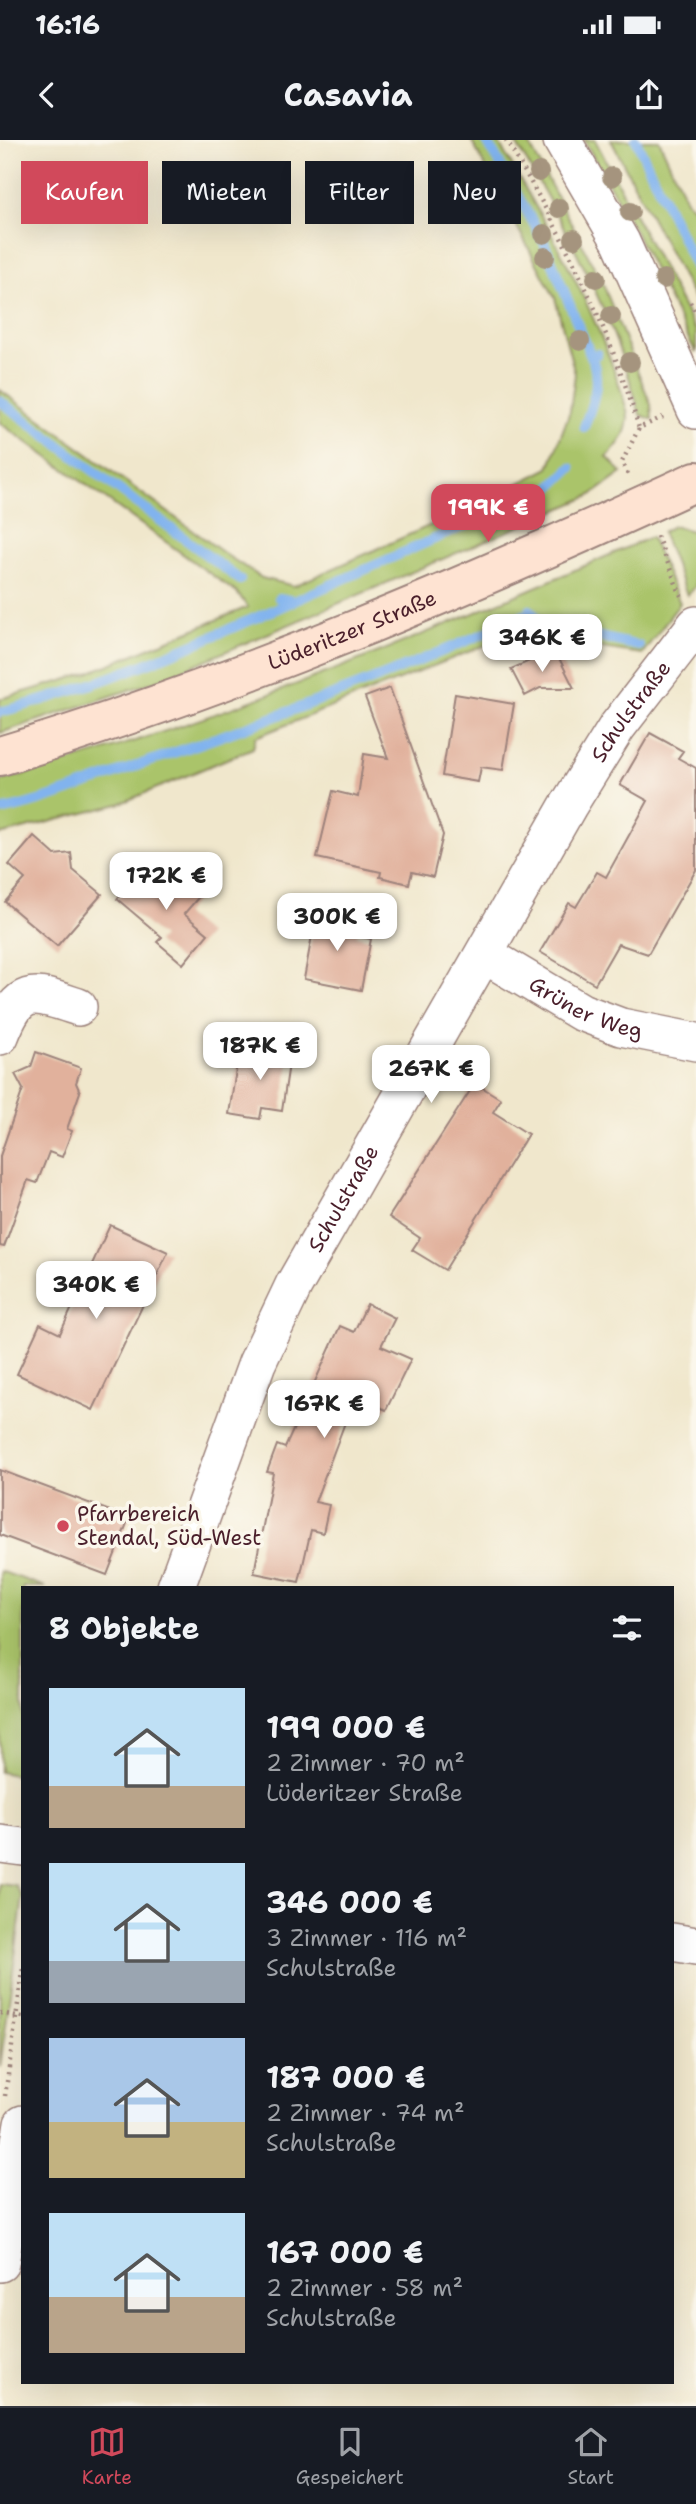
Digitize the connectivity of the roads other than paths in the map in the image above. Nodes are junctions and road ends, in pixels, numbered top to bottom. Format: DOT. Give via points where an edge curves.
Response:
graph roads {
  1 [pos="562,140"];
  2 [pos="695,407"];
  3 [pos="696,481"];
  4 [pos="696,625"];
  5 [pos="0,756"];
  6 [pos="484,954"];
  7 [pos="78,1007"];
  8 [pos="0,1036"];
  9 [pos="696,1042"];
  10 [pos="176,1586"];
  11 [pos="0,1844"];
  12 [pos="21,1847"];
  13 [pos="674,1942"];
  14 [pos="696,1946"];
  15 [pos="13,2115"];
  16 [pos="0,2263"];
  1 -- 2 [label="street" via="621,242"];
  3 -- 5 [label="main road, Lüderitzer Straße" via="355,632 124,719"];
  4 -- 6 [label="street, Schulstraße" via="617,727"];
  6 -- 9 [label="street, Grüner Weg" via="581,1012 621,1027"];
  6 -- 10 [label="street, Schulstraße" via="294,1285 257,1363"];
  7 -- 8 [label="street" via="37,993 19,999"];
  11 -- 12 [label="street"];
  13 -- 14 [label="street"];
  15 -- 16 [label="street"];
}
